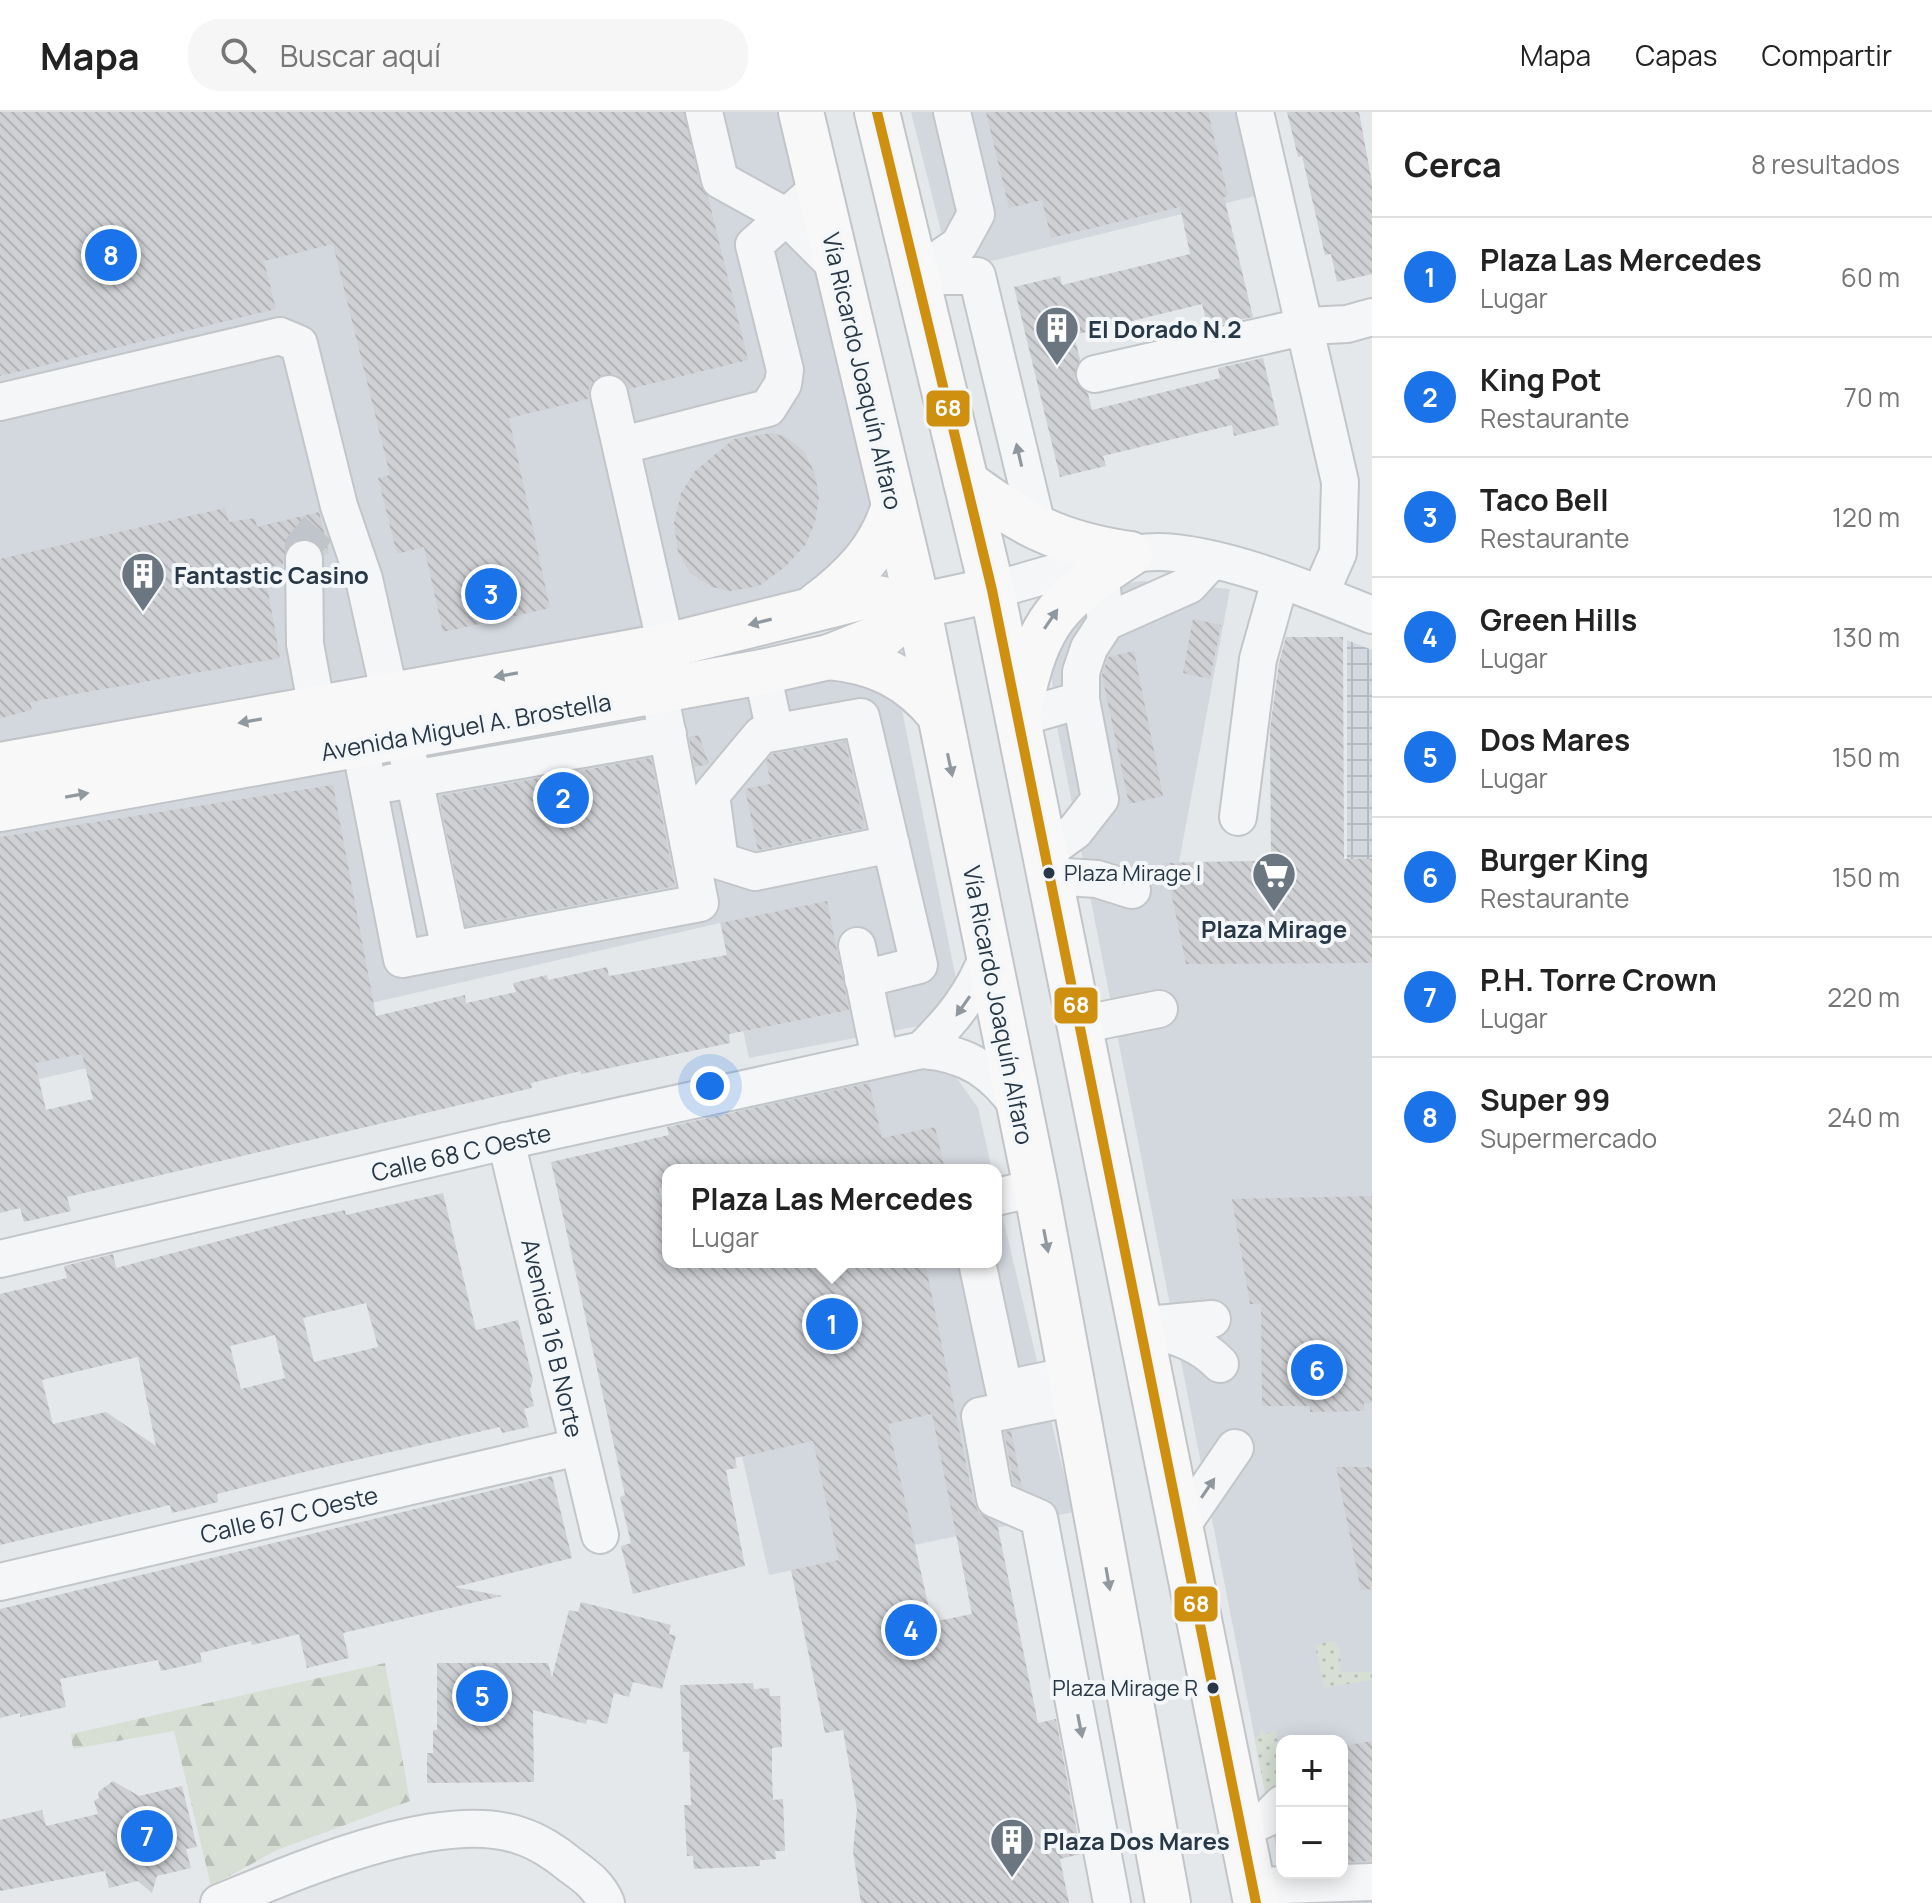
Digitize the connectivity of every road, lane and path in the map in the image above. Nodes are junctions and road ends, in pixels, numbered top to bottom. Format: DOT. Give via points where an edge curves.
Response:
graph roads {
  1 [pos="704,112"];
  2 [pos="801,112"];
  3 [pos="877,112"];
  4 [pos="952,112"];
  5 [pos="1255,112"];
  6 [pos="819,188"];
  7 [pos="787,217"];
  8 [pos="838,268"];
  9 [pos="914,276"];
  10 [pos="1372,317"];
  11 [pos="1307,326"];
  12 [pos="1095,374"];
  13 [pos="609,394"];
  14 [pos="0,402"];
  15 [pos="623,445"];
  16 [pos="966,482"];
  17 [pos="894,505"];
  18 [pos="1357,506"];
  19 [pos="1038,530"];
  20 [pos="304,559"];
  21 [pos="1211,561"];
  22 [pos="1115,564"];
  23 [pos="1280,581"];
  24 [pos="992,590"];
  25 [pos="1320,594"];
  26 [pos="918,606"];
  27 [pos="811,610"];
  28 [pos="1372,615"];
  29 [pos="1106,622"];
  30 [pos="666,646"];
  31 [pos="829,657"];
  32 [pos="762,672"];
  33 [pos="659,691"];
  34 [pos="390,696"];
  35 [pos="1081,700"];
  36 [pos="317,709"];
  37 [pos="939,714"];
  38 [pos="1018,718"];
  39 [pos="775,732"];
  40 [pos="181,733"];
  41 [pos="668,734"];
  42 [pos="403,736"];
  43 [pos="360,745"];
  44 [pos="0,765"];
  45 [pos="190,776"];
  46 [pos="414,778"];
  47 [pos="369,787"];
  48 [pos="0,809"];
  49 [pos="1238,817"];
  50 [pos="891,844"];
  51 [pos="1048,864"];
  52 [pos="1132,890"];
  53 [pos="450,950"];
  54 [pos="989,953"];
  55 [pos="1159,1009"];
  56 [pos="1079,1025"];
  57 [pos="922,1050"];
  58 [pos="880,1058"];
  59 [pos="1020,1109"];
  60 [pos="506,1141"];
  61 [pos="1016,1192"];
  62 [pos="0,1259"];
  63 [pos="978,1268"];
  64 [pos="1212,1319"];
  65 [pos="1139,1326"];
  66 [pos="1220,1364"];
  67 [pos="1072,1386"];
  68 [pos="578,1447"];
  69 [pos="1235,1448"];
  70 [pos="1180,1528"];
  71 [pos="1099,1531"];
  72 [pos="600,1535"];
  73 [pos="1043,1539"];
  74 [pos="0,1582"];
  75 [pos="1279,1807"];
  76 [pos="1241,1830"];
  77 [pos="1372,1882"];
  78 [pos="1309,1886"];
  79 [pos="1254,1895"];
  80 [pos="219,1903"];
  81 [pos="606,1903"];
  82 [pos="1112,1903"];
  83 [pos="1168,1903"];
  1 -- 7 [label="street" via="720,180"];
  2 -- 6 [label="main road, Vía Ricardo Joaquín Alfaro"];
  3 -- 9 [label="main road"];
  4 -- 9 [label="street" via="976,214 959,245"];
  5 -- 11 [label="street"];
  6 -- 7 [label="street"];
  6 -- 8 [label="main road, Vía Ricardo Joaquín Alfaro"];
  7 -- 8 [label="street"];
  7 -- 15 [label="street" via="754,245 785,370 777,397 768,408"];
  8 -- 17 [label="main road, Vía Ricardo Joaquín Alfaro"];
  9 -- 16 [label="main road"];
  19 -- 9 [label="street, one-way" via="977,276"];
  10 -- 11 [label="street"];
  11 -- 12 [label="street"];
  11 -- 18 [label="street" via="1335,455"];
  13 -- 15 [label="street"];
  14 -- 34 [label="street" via="287,337 303,351 330,515 364,579"];
  15 -- 30 [label="street"];
  16 -- 19 [label="main road"];
  16 -- 24 [label="main road"];
  17 -- 26 [label="main road, Vía Ricardo Joaquín Alfaro"];
  17 -- 27 [label="main road" via="885,531 864,562"];
  18 -- 25 [label="street"];
  19 -- 22 [label="main road"];
  20 -- 36 [label="street" via="305,644"];
  21 -- 22 [label="street" via="1159,552"];
  21 -- 23 [label="street"];
  21 -- 29 [label="street" via="1189,585"];
  22 -- 24 [label="street"];
  22 -- 29 [label="street"];
  38 -- 22 [label="main road, one-way" via="1029,666 1045,627 1072,594"];
  23 -- 25 [label="street"];
  23 -- 49 [label="street" via="1258,659"];
  24 -- 26 [label="main road, Avenida Miguel A. Brostella"];
  24 -- 38 [label="main road"];
  25 -- 28 [label="street"];
  26 -- 27 [label="main road, Avenida Miguel A. Brostella" via="868,596"];
  26 -- 31 [label="main road, Avenida Miguel A. Brostella" via="882,636"];
  26 -- 37 [label="main road, Vía Ricardo Joaquín Alfaro"];
  27 -- 30 [label="main road, Avenida Miguel A. Brostella, one-way"];
  29 -- 35 [label="street" via="1081,672"];
  30 -- 34 [label="main road, Avenida Miguel A. Brostella, one-way"];
  31 -- 32 [label="main road, Avenida Miguel A. Brostella"];
  31 -- 37 [label="main road" via="867,662 891,672"];
  32 -- 33 [label="main road, Avenida Miguel A. Brostella"];
  32 -- 39 [label="street"];
  33 -- 41 [label="street"];
  33 -- 42 [label="main road, Avenida Miguel A. Brostella"];
  34 -- 36 [label="main road, Avenida Miguel A. Brostella"];
  34 -- 42 [label="street"];
  35 -- 38 [label="street"];
  35 -- 51 [label="street" via="1100,799"];
  36 -- 40 [label="main road, Avenida Miguel A. Brostella, one-way"];
  37 -- 54 [label="main road, Vía Ricardo Joaquín Alfaro, one-way"];
  38 -- 51 [label="main road"];
  39 -- 50 [label="street" via="861,717"];
  39 -- 50 [label="street" via="761,735 711,795 720,861 755,872"];
  40 -- 44 [label="main road, Avenida Miguel A. Brostella"];
  40 -- 45 [label="main road"];
  41 -- 46 [label="street"];
  41 -- 53 [label="street" via="700,903"];
  42 -- 43 [label="main road, Avenida Miguel A. Brostella"];
  42 -- 46 [label="street"];
  43 -- 45 [label="main road, Avenida Miguel A. Brostella"];
  43 -- 47 [label="street"];
  48 -- 45 [label="main road, Avenida Miguel A. Brostella, one-way"];
  46 -- 47 [label="street"];
  46 -- 53 [label="street"];
  47 -- 53 [label="street" via="402,959"];
  50 -- 58 [label="street" via="919,965 860,962"];
  51 -- 52 [label="street"];
  51 -- 56 [label="main road"];
  54 -- 57 [label="street, one-way" via="963,1006"];
  54 -- 59 [label="main road, Vía Ricardo Joaquín Alfaro"];
  55 -- 56 [label="street"];
  56 -- 65 [label="main road"];
  57 -- 58 [label="street, Calle 68 C Oeste"];
  57 -- 59 [label="street, Calle 68 C Oeste" via="965,1058 987,1070"];
  58 -- 60 [label="street, Calle 68 C Oeste"];
  59 -- 61 [label="main road, Vía Ricardo Joaquín Alfaro"];
  60 -- 62 [label="street, Calle 68 C Oeste"];
  60 -- 68 [label="street, Avenida 16 B Norte"];
  61 -- 67 [label="main road, Vía Ricardo Joaquín Alfaro, one-way"];
  63 -- 67 [label="street" via="1004,1389"];
  64 -- 65 [label="street"];
  65 -- 66 [label="street" via="1189,1340"];
  65 -- 70 [label="main road"];
  67 -- 71 [label="main road, Vía Ricardo Joaquín Alfaro"];
  67 -- 73 [label="street" via="980,1416 995,1499 1039,1518"];
  68 -- 72 [label="street, Avenida 16 B Norte"];
  68 -- 74 [label="street, Calle 67 C Oeste"];
  70 -- 69 [label="street, one-way"];
  70 -- 76 [label="main road"];
  71 -- 73 [label="street"];
  71 -- 83 [label="main road, Vía Ricardo Joaquín Alfaro, one-way"];
  73 -- 82 [label="street, one-way"];
  75 -- 76 [label="street"];
  76 -- 79 [label="main road"];
  77 -- 78 [label="street"];
  78 -- 79 [label="street"];
  80 -- 81 [label="street" via="321,1863 405,1838 469,1828 521,1835 600,1887"];
}
